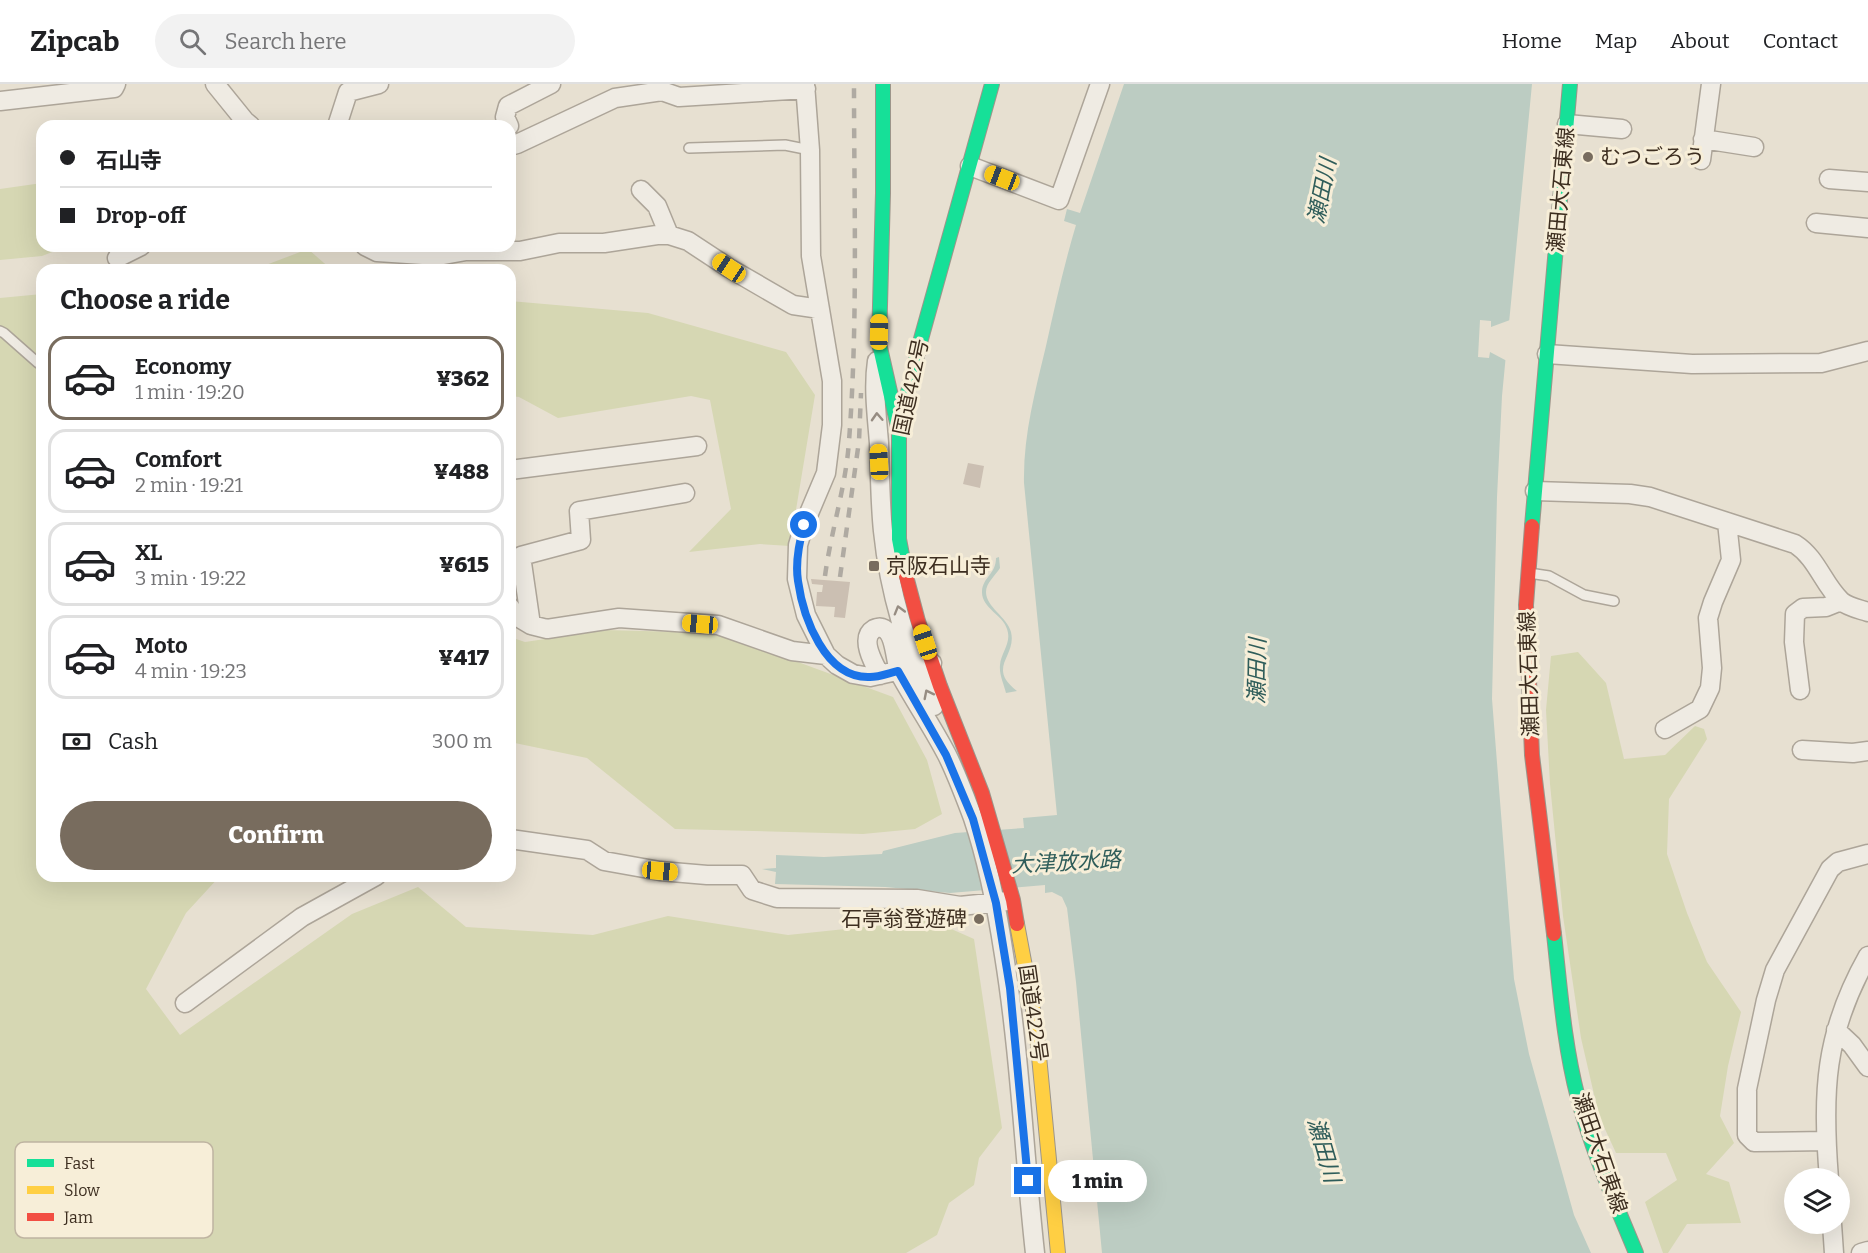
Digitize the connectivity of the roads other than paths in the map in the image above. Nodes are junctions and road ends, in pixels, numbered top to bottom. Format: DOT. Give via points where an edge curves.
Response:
graph roads {
  1 [pos="116,84"];
  2 [pos="215,84"];
  3 [pos="380,84"];
  4 [pos="551,84"];
  5 [pos="883,84"];
  6 [pos="992,84"];
  7 [pos="1100,84"];
  8 [pos="1570,84"];
  9 [pos="1712,84"];
  10 [pos="805,86"];
  11 [pos="348,88"];
  12 [pos="673,89"];
  13 [pos="0,101"];
  14 [pos="244,120"];
  15 [pos="339,120"];
  16 [pos="506,120"];
  17 [pos="1567,124"];
  18 [pos="1622,129"];
  19 [pos="516,134"];
  20 [pos="1703,139"];
  21 [pos="1754,147"];
  22 [pos="689,148"];
  23 [pos="810,150"];
  24 [pos="1701,160"];
  25 [pos="970,166"];
  26 [pos="1835,177"];
  27 [pos="1868,182"];
  28 [pos="641,190"];
  29 [pos="1816,223"];
  30 [pos="1868,228"];
  31 [pos="669,235"];
  32 [pos="516,251"];
  33 [pos="129,252"];
  34 [pos="417,252"];
  35 [pos="457,252"];
  36 [pos="117,258"];
  37 [pos="819,309"];
  38 [pos="0,331"];
  39 [pos="879,343"];
  40 [pos="1868,351"];
  41 [pos="1547,354"];
  42 [pos="36,361"];
  43 [pos="899,429"];
  44 [pos="697,446"];
  45 [pos="516,469"];
  46 [pos="1535,491"];
  47 [pos="685,493"];
  48 [pos="1727,522"];
  49 [pos="1528,573"];
  50 [pos="1614,601"];
  51 [pos="1840,601"];
  52 [pos="1868,612"];
  53 [pos="516,616"];
  54 [pos="531,625"];
  55 [pos="826,655"];
  56 [pos="924,664"];
  57 [pos="898,671"];
  58 [pos="880,675"];
  59 [pos="1800,690"];
  60 [pos="1665,729"];
  61 [pos="1802,750"];
  62 [pos="1868,751"];
  63 [pos="967,753"];
  64 [pos="516,839"];
  65 [pos="1868,854"];
  66 [pos="365,882"];
  67 [pos="1007,899"];
  68 [pos="1868,956"];
  69 [pos="185,1003"];
  70 [pos="1836,1030"];
  71 [pos="1868,1067"];
  72 [pos="1826,1141"];
  73 [pos="1828,1168"];
  74 [pos="1833,1234"];
  75 [pos="1868,1251"];
  76 [pos="1035,1253"];
  77 [pos="1058,1253"];
  78 [pos="1636,1253"];
  79 [pos="1834,1253"];
  80 [pos="1861,1253"];
  1 -- 13 [label="street" via="114,88"];
  2 -- 14 [label="street"];
  3 -- 11 [label="street"];
  4 -- 16 [label="street" via="508,106"];
  5 -- 39 [label="main road"];
  6 -- 25 [label="main road, 国道422号"];
  7 -- 25 [label="street" via="1059,200"];
  8 -- 17 [label="main road, 瀬田大石東線"];
  9 -- 20 [label="street"];
  10 -- 12 [label="street" via="679,97"];
  10 -- 23 [label="street"];
  11 -- 15 [label="street"];
  12 -- 19 [label="street" via="615,98"];
  17 -- 18 [label="street"];
  17 -- 41 [label="main road, 瀬田大石東線"];
  20 -- 21 [label="street"];
  20 -- 24 [label="street"];
  22 -- 23 [label="lane" via="785,145"];
  23 -- 37 [label="street" via="811,256"];
  25 -- 43 [label="main road, 国道422号"];
  26 -- 27 [label="street"];
  28 -- 31 [label="street" via="657,206"];
  29 -- 30 [label="street"];
  31 -- 32 [label="street" via="604,243 559,243"];
  31 -- 37 [label="street" via="688,241 793,305"];
  33 -- 36 [label="street"];
  34 -- 35 [label="street" via="438,256"];
  37 -- 55 [label="street" via="832,381 832,425 826,473 798,545 797,579 806,615"];
  38 -- 42 [label="lane"];
  39 -- 43 [label="main road"];
  56 -- 39 [label="street, one-way" via="896,600 883,531 876,369"];
  40 -- 41 [label="street" via="1821,363 1692,364"];
  41 -- 46 [label="main road, 瀬田大石東線"];
  43 -- 56 [label="main road, 国道422号" via="899,539"];
  44 -- 45 [label="street"];
  46 -- 48 [label="street" via="1650,497"];
  46 -- 49 [label="main road, 瀬田大石東線"];
  47 -- 54 [label="street" via="579,511 581,540 521,556"];
  48 -- 51 [label="street" via="1803,549"];
  48 -- 60 [label="street" via="1731,560 1708,618 1710,688 1701,709"];
  49 -- 50 [label="lane" via="1549,576 1584,595"];
  49 -- 78 [label="main road, 瀬田大石東線" via="1532,755 1564,1020 1578,1097"];
  51 -- 52 [label="street"];
  51 -- 59 [label="street" via="1826,607 1803,608 1795,614"];
  53 -- 54 [label="street"];
  54 -- 55 [label="street" via="547,629 619,618 718,625 792,651"];
  55 -- 58 [label="street" via="853,674"];
  56 -- 57 [label="street"];
  56 -- 63 [label="street" via="922,684 947,732"];
  57 -- 58 [label="street"];
  57 -- 58 [label="street" via="892,637 888,631 877,628 868,636 868,643"];
  57 -- 67 [label="street" via="946,755"];
  61 -- 62 [label="street"];
  63 -- 67 [label="main road, 国道422号" via="993,827"];
  64 -- 67 [label="street" via="587,850 604,861 660,871 741,875 752,890 777,898 917,899 960,906"];
  65 -- 72 [label="street" via="1838,861 1830,869 1775,970 1747,1089 1747,1135 1754,1142"];
  66 -- 69 [label="street" via="302,916"];
  67 -- 76 [label="street" via="1012,1009"];
  67 -- 77 [label="main road, 国道422号" via="1025,959 1036,1025"];
  68 -- 70 [label="street" via="1853,983"];
  70 -- 71 [label="street"];
  70 -- 72 [label="street" via="1827,1076"];
  72 -- 73 [label="street"];
  74 -- 79 [label="street"];
  75 -- 80 [label="street"];
}
